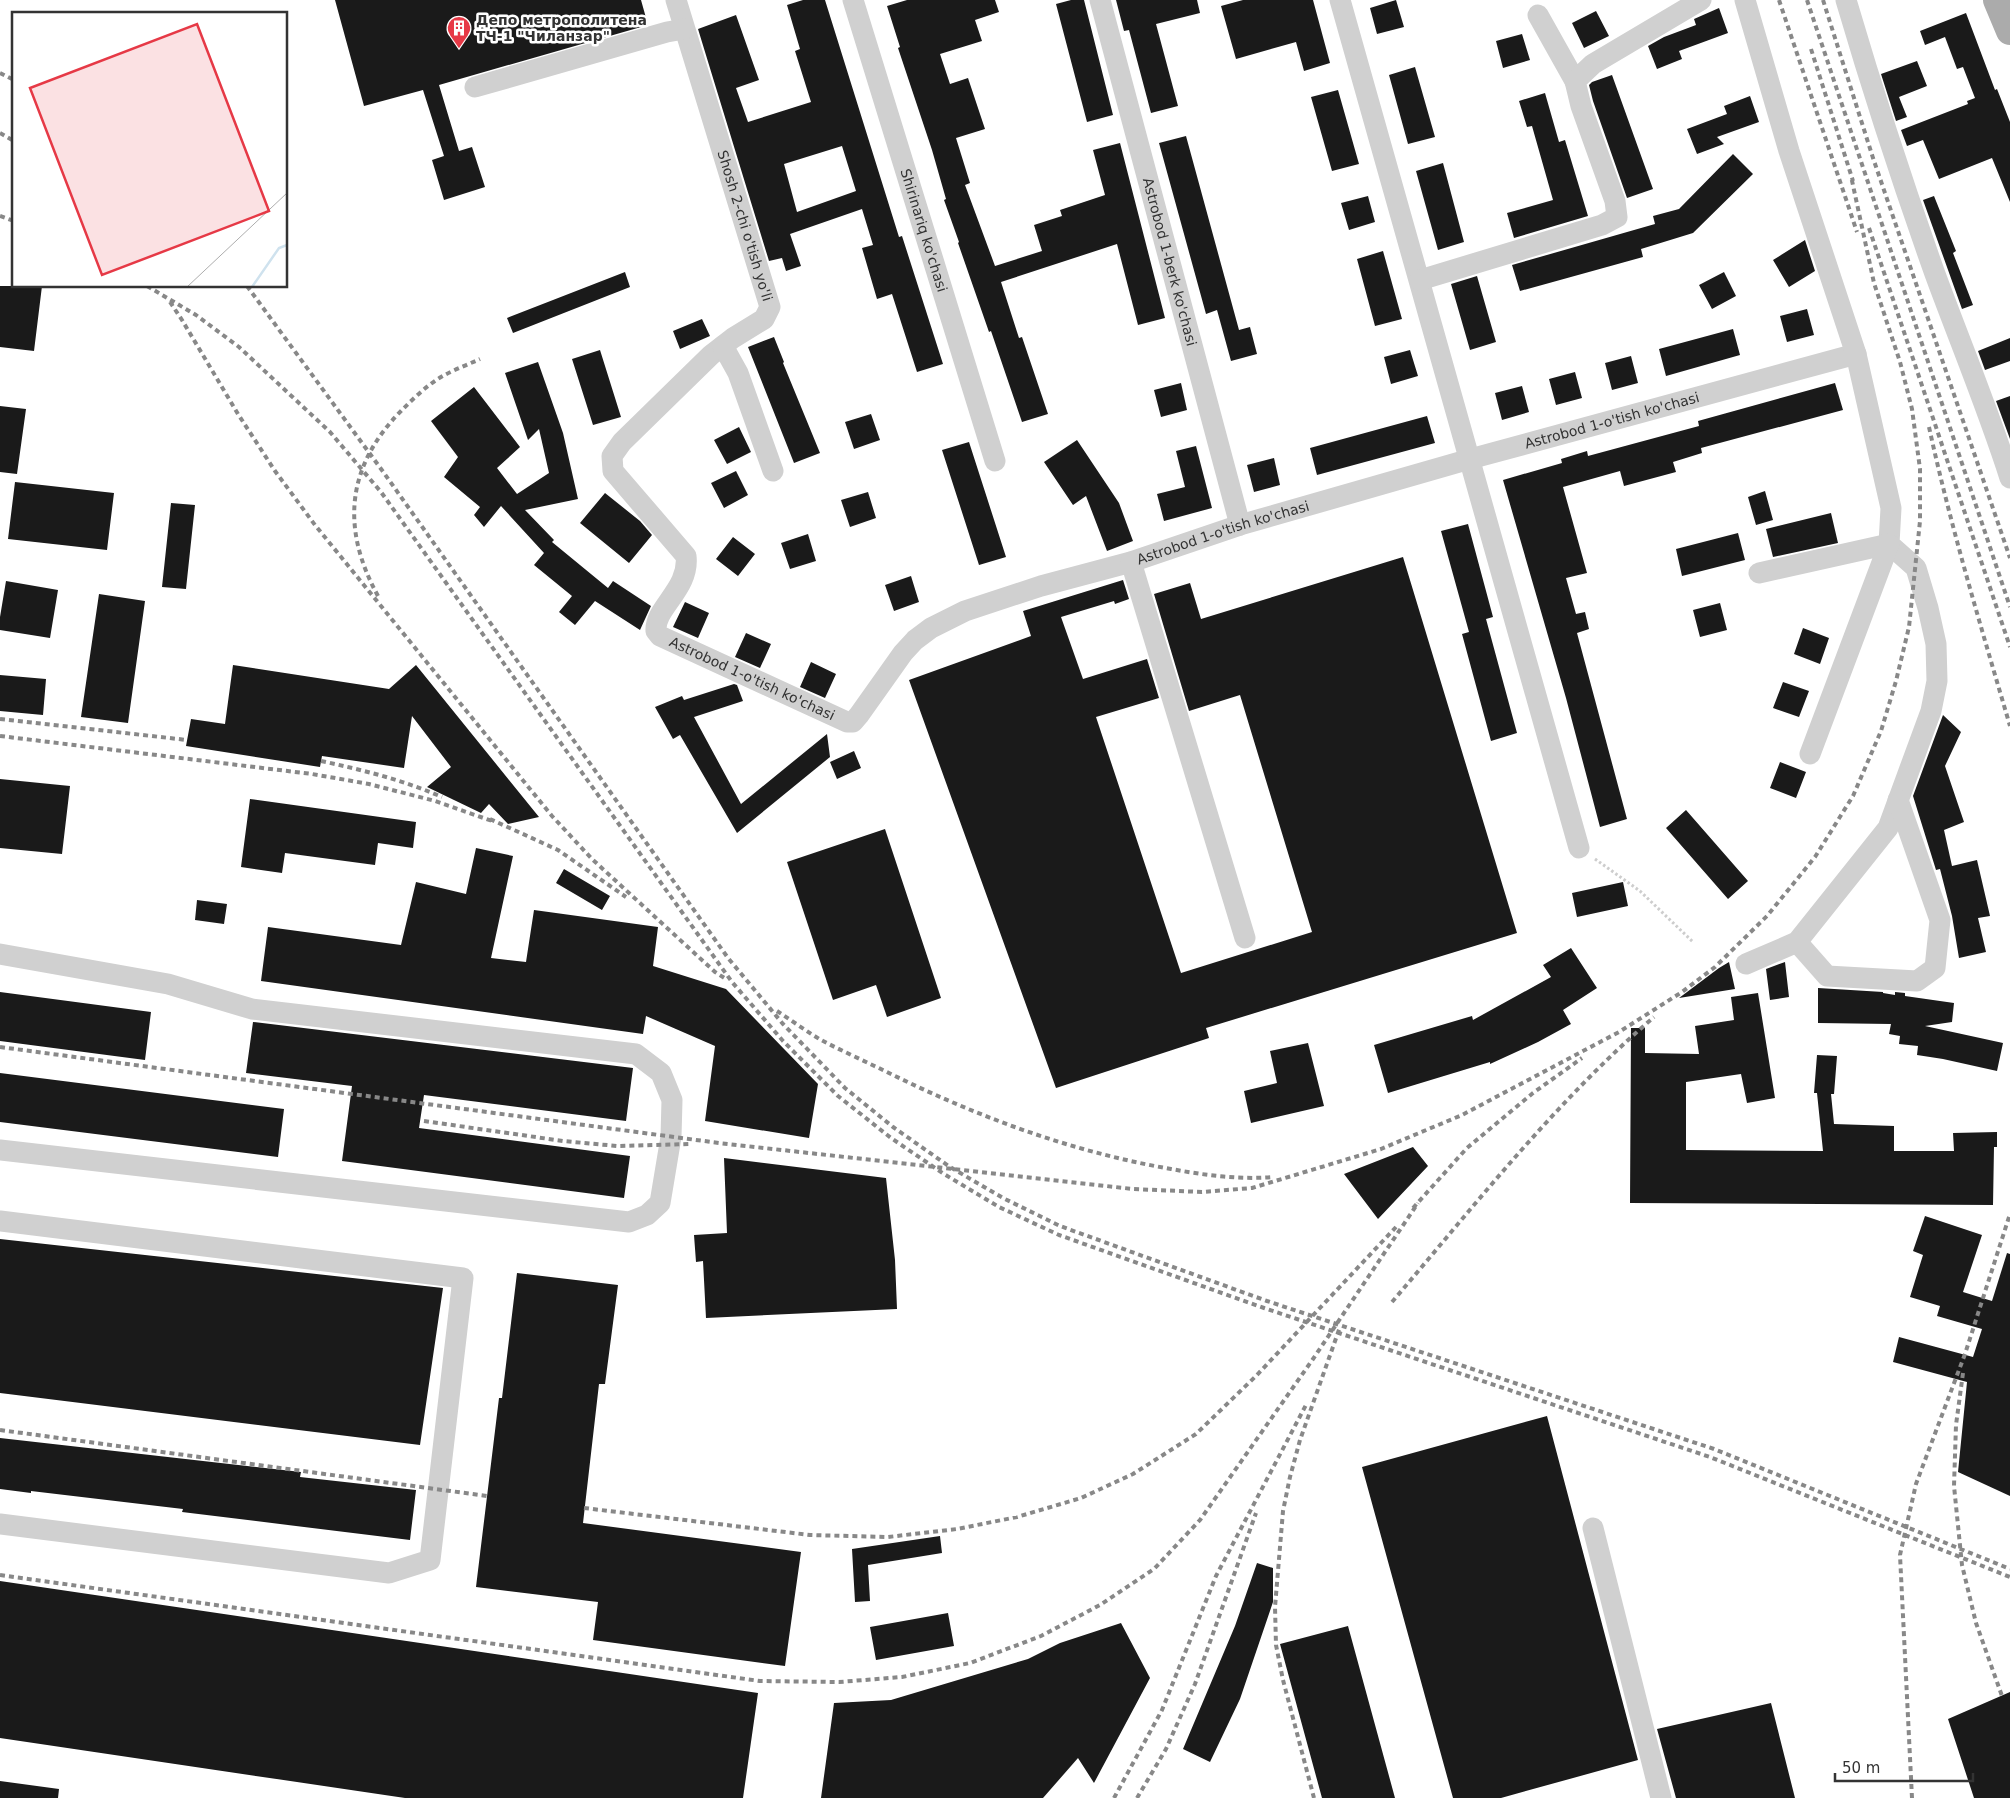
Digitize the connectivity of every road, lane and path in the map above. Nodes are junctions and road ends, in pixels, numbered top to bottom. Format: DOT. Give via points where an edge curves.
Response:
graph roads {
  1 [pos="676,0"];
  2 [pos="853,0"];
  3 [pos="1100,0"];
  4 [pos="1340,0"];
  5 [pos="1701,0"];
  6 [pos="1745,0"];
  7 [pos="1846,0"];
  8 [pos="1997,0"];
  9 [pos="1538,16"];
  10 [pos="684,29"];
  11 [pos="2010,31"];
  12 [pos="1575,81"];
  13 [pos="475,87"];
  14 [pos="1420,280"];
  15 [pos="723,346"];
  16 [pos="1856,354"];
  17 [pos="2004,438"];
  18 [pos="1470,459"];
  19 [pos="995,460"];
  20 [pos="773,471"];
  21 [pos="2010,478"];
  22 [pos="1240,525"];
  23 [pos="1889,544"];
  24 [pos="1132,562"];
  25 [pos="1759,573"];
  26 [pos="657,621"];
  27 [pos="1810,754"];
  28 [pos="1898,800"];
  29 [pos="1579,848"];
  30 [pos="1245,938"];
  31 [pos="1693,942"];
  32 [pos="1797,942"];
  33 [pos="0,954"];
  34 [pos="1746,964"];
  35 [pos="0,1150"];
  36 [pos="0,1221"];
  37 [pos="0,1524"];
  38 [pos="1593,1528"];
  39 [pos="1661,1798"];
  1 -- 10 [label="street, Shosh 2-chi o'tish yo'li"];
  2 -- 19 [label="street, Shirinariq ko'chasi"];
  3 -- 22 [label="street, Astrobod 1-berk ko'chasi"];
  4 -- 14 [label="street"];
  5 -- 12 [label="street" via="1593,64"];
  6 -- 16 [label="street" via="1789,151"];
  7 -- 17 [label="street" via="1874,96 1932,266"];
  8 -- 11 [label="main road"];
  9 -- 12 [label="street"];
  10 -- 13 [label="street"];
  10 -- 15 [label="street, Shosh 2-chi o'tish yo'li" via="770,302 764,319"];
  12 -- 14 [label="street" via="1615,201 1617,217 1602,225"];
  14 -- 18 [label="street"];
  15 -- 20 [label="street" via="738,373"];
  15 -- 26 [label="street, Shosh 2-chi o'tish yo'li" via="622,442 612,456 613,471 686,556 683,579"];
  16 -- 18 [label="street, Astrobod 1-o'tish ko'chasi"];
  16 -- 23 [label="street" via="1891,508"];
  17 -- 21 [label="street"];
  18 -- 22 [label="street, Astrobod 1-o'tish ko'chasi"];
  18 -- 29 [label="street"];
  22 -- 24 [label="street, Astrobod 1-o'tish ko'chasi"];
  23 -- 25 [label="street"];
  23 -- 27 [label="street"];
  23 -- 28 [label="street" via="1916,568 1936,644 1937,682 1931,711"];
  24 -- 26 [label="street, Astrobod 1-o'tish ko'chasi" via="1041,586 965,611 931,628 903,653 852,722 667,641 656,631"];
  24 -- 30 [label="street"];
  28 -- 32 [label="street" via="1888,828"];
  28 -- 32 [label="street" via="1940,920 1936,968 1918,981 1827,976"];
  29 -- 31 [label="path" via="1640,891"];
  32 -- 34 [label="street"];
  33 -- 35 [label="street" via="168,984 252,1009 636,1054 661,1073 672,1100 671,1137 660,1203 647,1215 629,1222"];
  36 -- 37 [label="street" via="463,1278 430,1560 389,1573"];
  38 -- 39 [label="street"];
}
